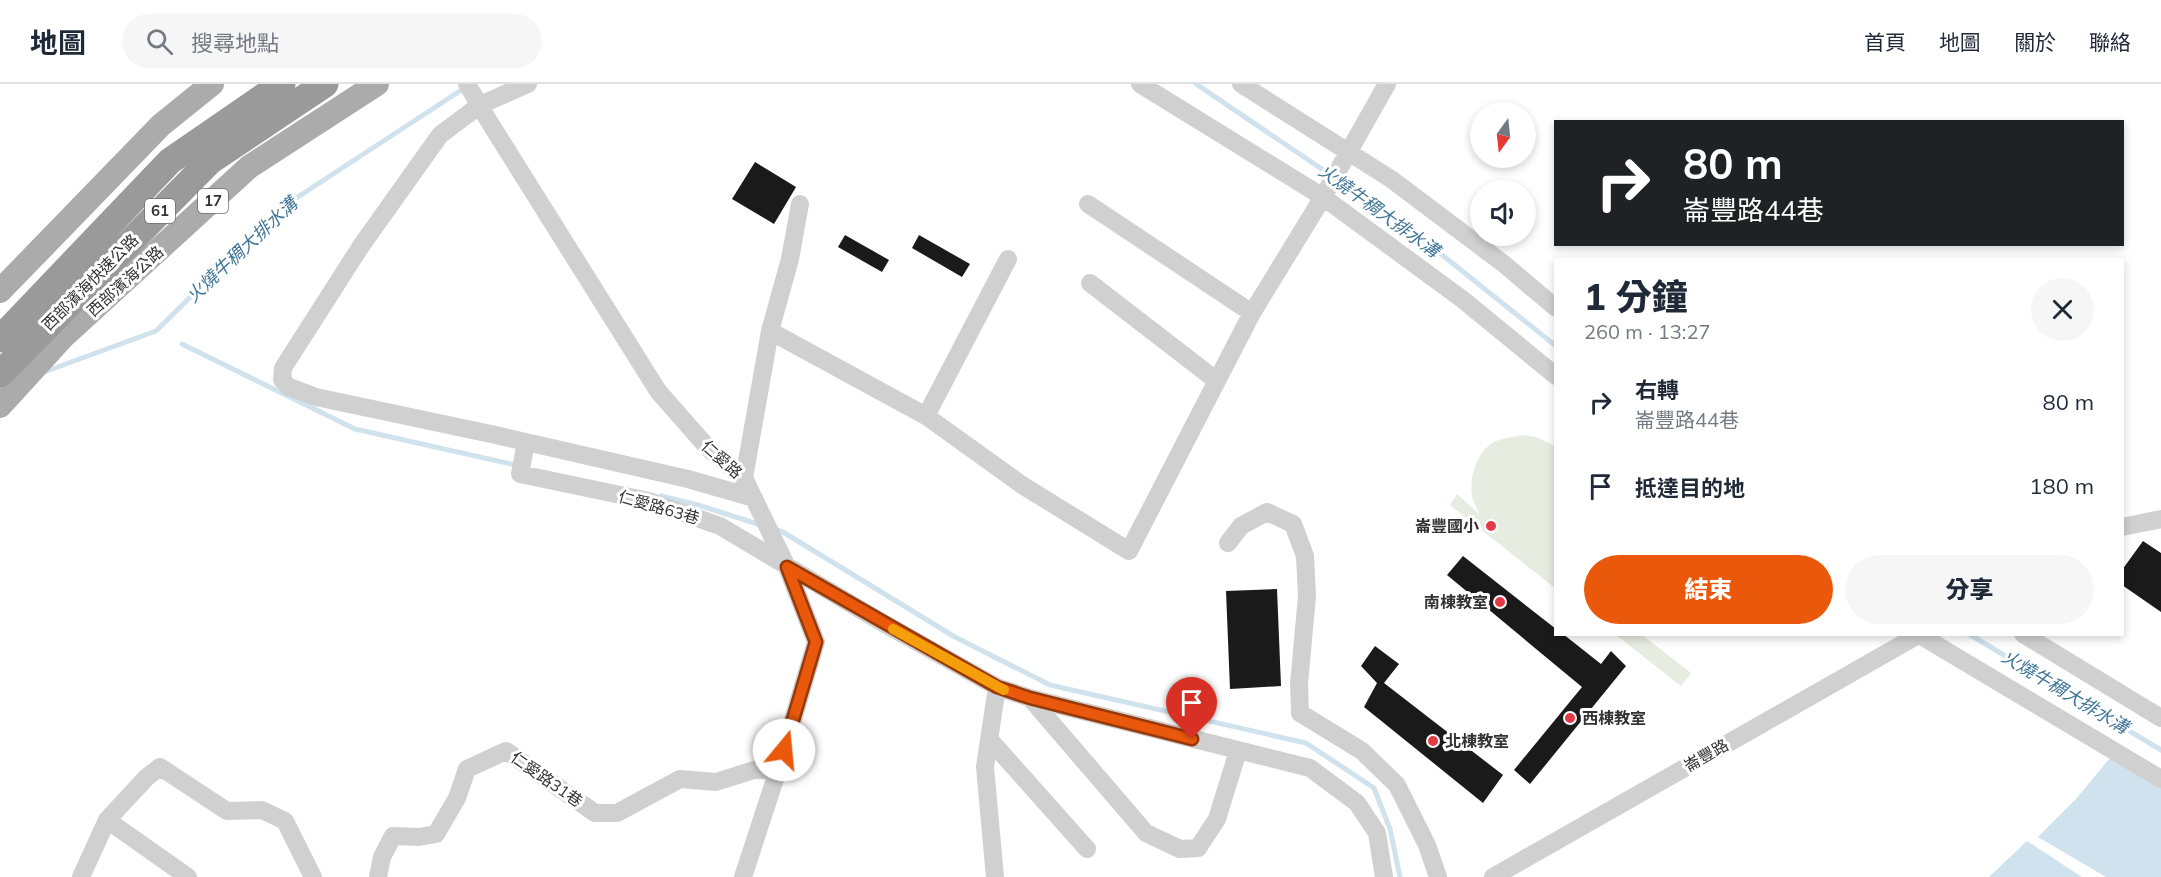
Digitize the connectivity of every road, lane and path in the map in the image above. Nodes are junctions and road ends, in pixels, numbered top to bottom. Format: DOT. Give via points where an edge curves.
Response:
graph roads {
  1 [pos="212,84"];
  2 [pos="282,84"];
  3 [pos="326,84"];
  4 [pos="377,84"];
  5 [pos="467,84"];
  6 [pos="528,84"];
  7 [pos="1140,84"];
  8 [pos="1241,84"];
  9 [pos="1387,84"];
  10 [pos="480,105"];
  11 [pos="1348,151"];
  12 [pos="1323,197"];
  13 [pos="800,204"];
  14 [pos="1088,204"];
  15 [pos="1008,259"];
  16 [pos="1090,283"];
  17 [pos="0,291"];
  18 [pos="1554,306"];
  19 [pos="1252,313"];
  20 [pos="770,331"];
  21 [pos="4,358"];
  22 [pos="1554,374"];
  23 [pos="1217,381"];
  24 [pos="0,406"];
  25 [pos="926,416"];
  26 [pos="526,442"];
  27 [pos="744,478"];
  28 [pos="754,498"];
  29 [pos="2161,519"];
  30 [pos="2124,527"];
  31 [pos="1228,543"];
  32 [pos="787,567"];
  33 [pos="1917,636"];
  34 [pos="1921,636"];
  35 [pos="2026,636"];
  36 [pos="997,687"];
  37 [pos="1030,698"];
  38 [pos="2161,718"];
  39 [pos="989,739"];
  40 [pos="1238,751"];
  41 [pos="778,770"];
  42 [pos="2161,779"];
  43 [pos="107,820"];
  44 [pos="1087,849"];
  45 [pos="81,877"];
  46 [pos="188,877"];
  47 [pos="313,877"];
  48 [pos="378,877"];
  49 [pos="743,877"];
  50 [pos="995,877"];
  51 [pos="1383,877"];
  52 [pos="1438,877"];
  53 [pos="1493,877"];
  1 -- 17 [label="main road" via="161,124"];
  2 -- 21 [label="highway, 西部濱海快速公路 / 61" via="170,161"];
  3 -- 21 [label="highway, 西部濱海快速公路 / 61" via="210,160"];
  4 -- 24 [label="main road, 西部濱海公路 / 17" via="249,167 63,337"];
  5 -- 10 [label="street, 仁愛路"];
  6 -- 10 [label="street"];
  7 -- 12 [label="street"];
  8 -- 11 [label="street"];
  9 -- 11 [label="street"];
  10 -- 26 [label="street" via="440,135 361,246 284,368 282,380 316,398"];
  10 -- 27 [label="street, 仁愛路" via="658,391 708,448"];
  11 -- 12 [label="street"];
  11 -- 18 [label="street" via="1504,264"];
  12 -- 19 [label="street"];
  12 -- 22 [label="street" via="1462,299"];
  13 -- 20 [label="street"];
  14 -- 19 [label="street"];
  15 -- 25 [label="street"];
  16 -- 23 [label="street"];
  19 -- 23 [label="street"];
  20 -- 25 [label="street"];
  20 -- 27 [label="street"];
  23 -- 25 [label="street" via="1129,551 1022,485"];
  26 -- 28 [label="street"];
  26 -- 32 [label="street, 仁愛路63巷" via="519,474 659,504 720,526"];
  27 -- 28 [label="street, 仁愛路"];
  28 -- 32 [label="street, 仁愛路"];
  29 -- 30 [label="street"];
  31 -- 52 [label="street" via="1240,526 1267,512 1293,524 1305,556 1307,597 1300,713 1362,751 1397,785"];
  32 -- 36 [label="street, 仁愛路63巷"];
  32 -- 41 [label="street, 仁愛路" via="816,642"];
  33 -- 53 [label="street, 崙豐路"];
  34 -- 42 [label="street"];
  35 -- 38 [label="street"];
  36 -- 37 [label="street, 仁愛路63巷"];
  36 -- 39 [label="street"];
  37 -- 40 [label="street, 仁愛路63巷"];
  37 -- 40 [label="street" via="1146,833 1180,849 1198,848 1217,819"];
  39 -- 44 [label="street"];
  39 -- 50 [label="street" via="985,767"];
  40 -- 51 [label="street, 仁愛路63巷" via="1310,768 1357,803 1377,833"];
  41 -- 48 [label="street, 仁愛路31巷" via="754,770 716,782 680,778 617,813 595,813 506,751 467,769 457,798 436,834 393,836 382,857"];
  41 -- 49 [label="street, 仁愛路"];
  43 -- 45 [label="street"];
  43 -- 46 [label="street"];
  43 -- 47 [label="street" via="160,767 227,811 262,810 285,821"];
}
